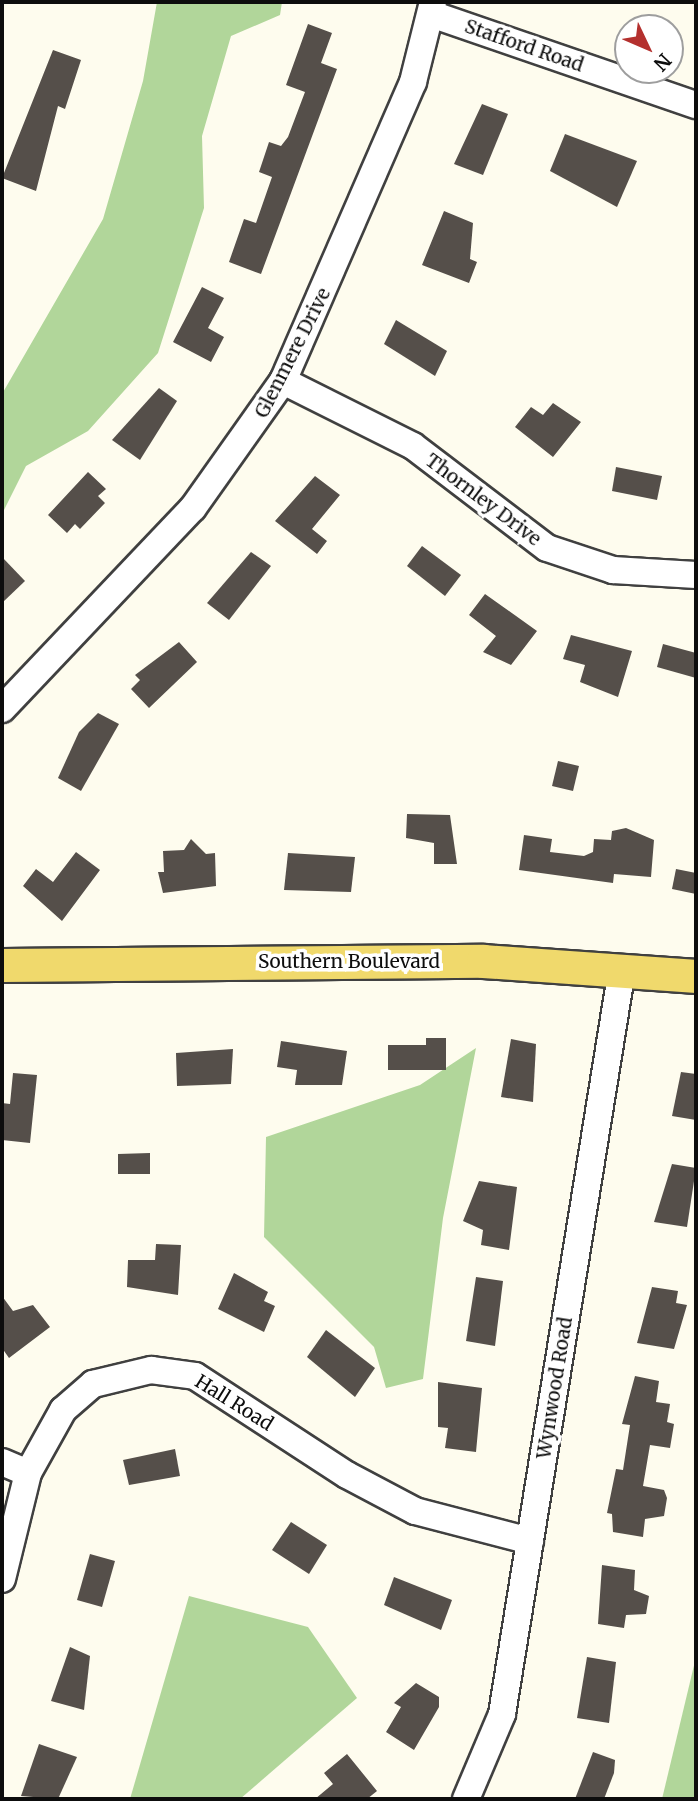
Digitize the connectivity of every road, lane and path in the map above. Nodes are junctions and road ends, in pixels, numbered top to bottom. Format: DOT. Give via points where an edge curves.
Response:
graph roads {
  1 [pos="432,8"];
  2 [pos="696,105"];
  3 [pos="283,381"];
  4 [pos="696,575"];
  5 [pos="2,709"];
  6 [pos="2,965"];
  7 [pos="622,970"];
  8 [pos="696,976"];
  9 [pos="2,1462"];
  10 [pos="29,1473"];
  11 [pos="530,1541"];
  12 [pos="2,1579"];
  13 [pos="467,1799"];
  1 -- 2 [label="street, Stafford Road"];
  1 -- 3 [label="street, Glenmere Drive" via="413,82"];
  3 -- 4 [label="street, Thornley Drive" via="413,446 547,548 613,570"];
  3 -- 5 [label="street, Glenmere Drive" via="193,508"];
  6 -- 7 [label="main road, Southern Boulevard" via="469,961"];
  7 -- 8 [label="main road, Southern Boulevard"];
  7 -- 11 [label="street, Wynwood Road"];
  9 -- 10 [label="street"];
  10 -- 11 [label="street, Hall Road" via="63,1410 93,1384 129,1372 175,1371 217,1389 384,1496 447,1523"];
  10 -- 12 [label="street, Hall Road"];
  11 -- 13 [label="street, Wynwood Road" via="495,1742"];
}
